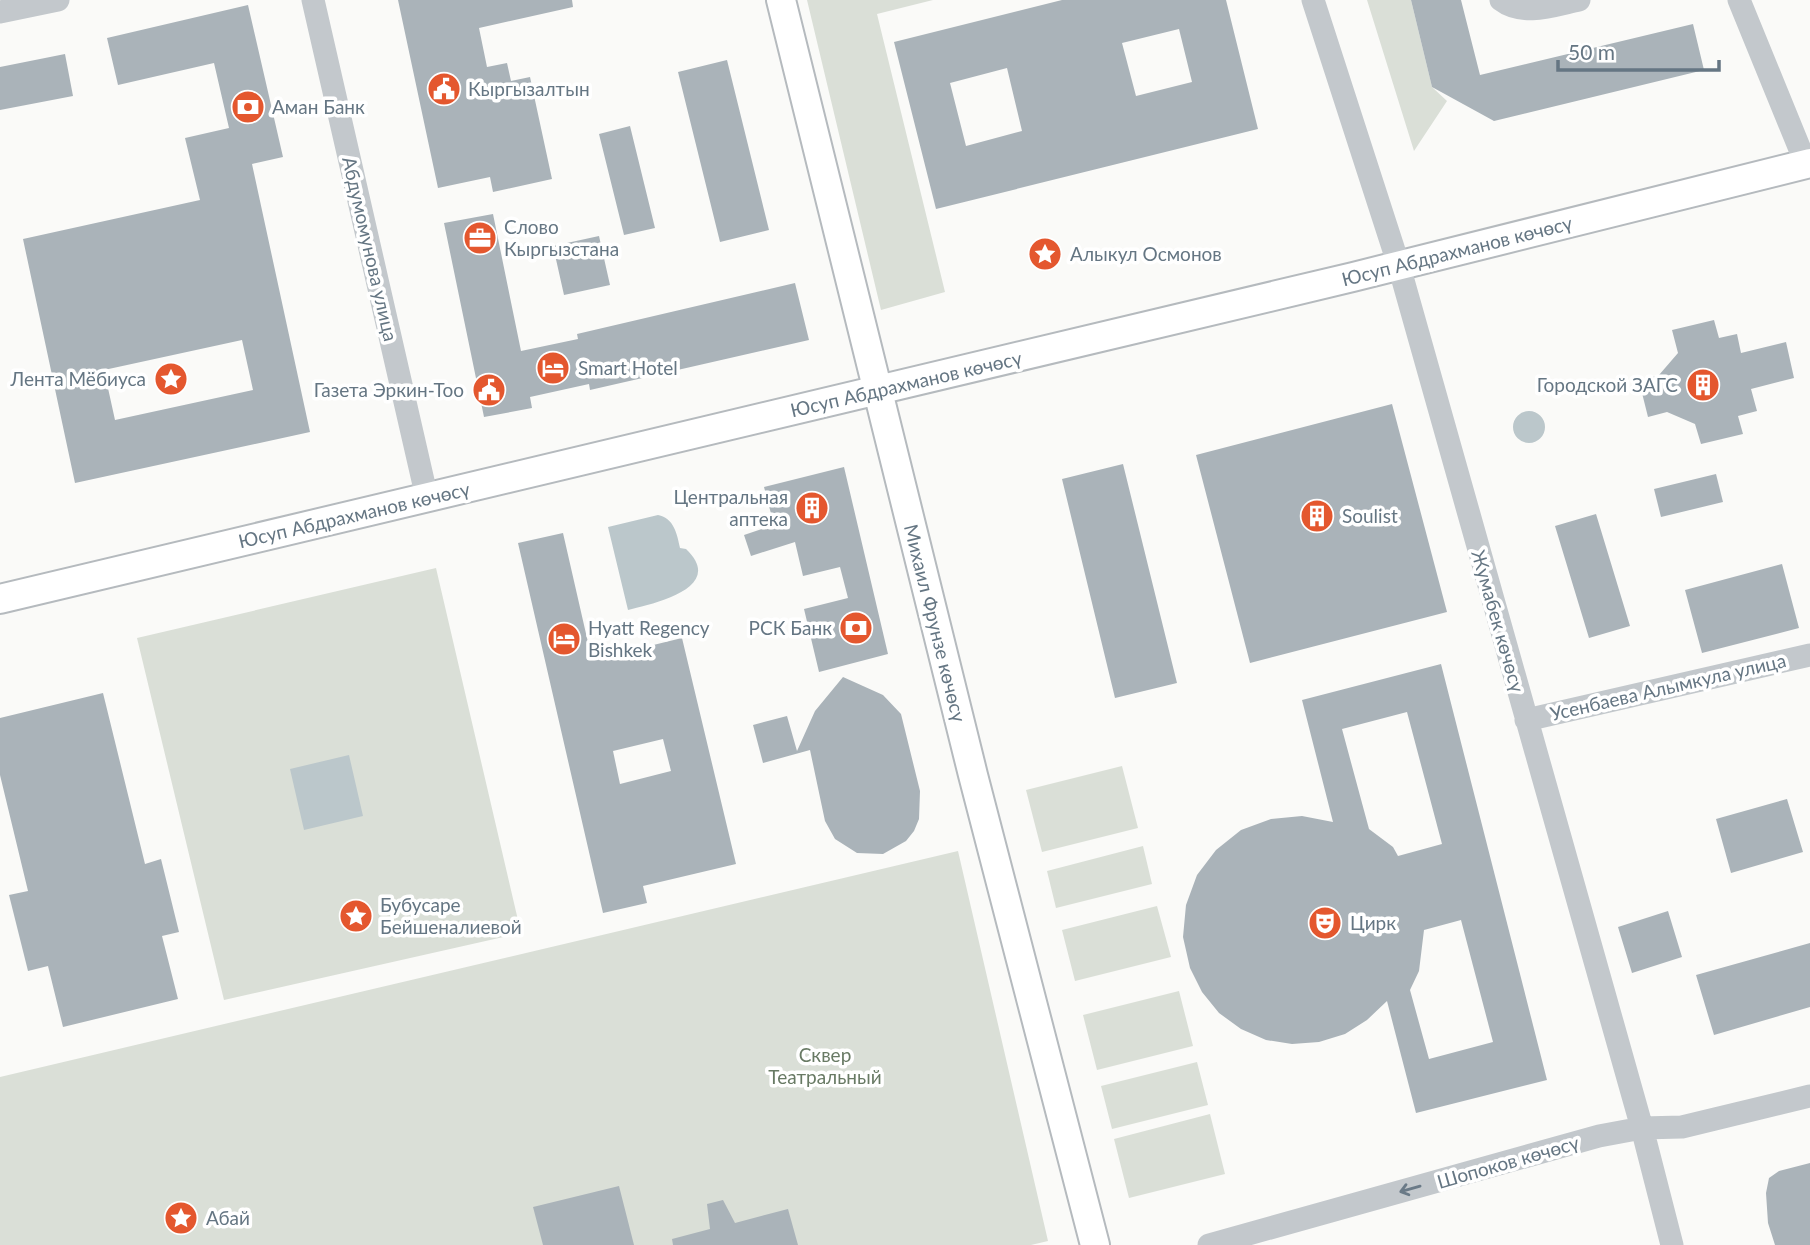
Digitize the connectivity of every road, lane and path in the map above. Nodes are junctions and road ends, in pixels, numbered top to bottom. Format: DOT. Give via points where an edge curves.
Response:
graph roads {
  1 [pos="58,0"];
  2 [pos="313,0"];
  3 [pos="781,0"];
  4 [pos="1313,0"];
  5 [pos="1501,0"];
  6 [pos="1579,0"];
  7 [pos="1739,0"];
  8 [pos="0,12"];
  9 [pos="1808,164"];
  10 [pos="1399,266"];
  11 [pos="877,391"];
  12 [pos="427,498"];
  13 [pos="0,599"];
  14 [pos="1810,655"];
  15 [pos="1526,720"];
  16 [pos="1810,1097"];
  17 [pos="1642,1128"];
  18 [pos="1095,1245"];
  19 [pos="1209,1245"];
  20 [pos="1672,1245"];
  1 -- 8 [label="street"];
  2 -- 12 [label="street, Абдумомунова улица"];
  3 -- 11 [label="main road, Михаил Фрунзе көчөсү"];
  4 -- 10 [label="street, Жумабек көчөсү"];
  5 -- 6 [label="street" via="1515,8 1535,9"];
  7 -- 9 [label="street"];
  9 -- 10 [label="main road, Юсуп Абдрахманов көчөсү"];
  10 -- 11 [label="main road, Юсуп Абдрахманов көчөсү"];
  10 -- 15 [label="street, Жумабек көчөсү"];
  11 -- 12 [label="main road, Юсуп Абдрахманов көчөсү"];
  11 -- 18 [label="main road, Михаил Фрунзе көчөсү"];
  12 -- 13 [label="main road, Юсуп Абдрахманов көчөсү"];
  14 -- 15 [label="street, Усенбаева Алымкула улица"];
  15 -- 17 [label="street, Жумабек көчөсү"];
  16 -- 17 [label="street, Шопоков көчөсү" via="1682,1127"];
  17 -- 19 [label="street, Шопоков көчөсү, one-way"];
  17 -- 20 [label="street, Жумабек көчөсү"];
}
